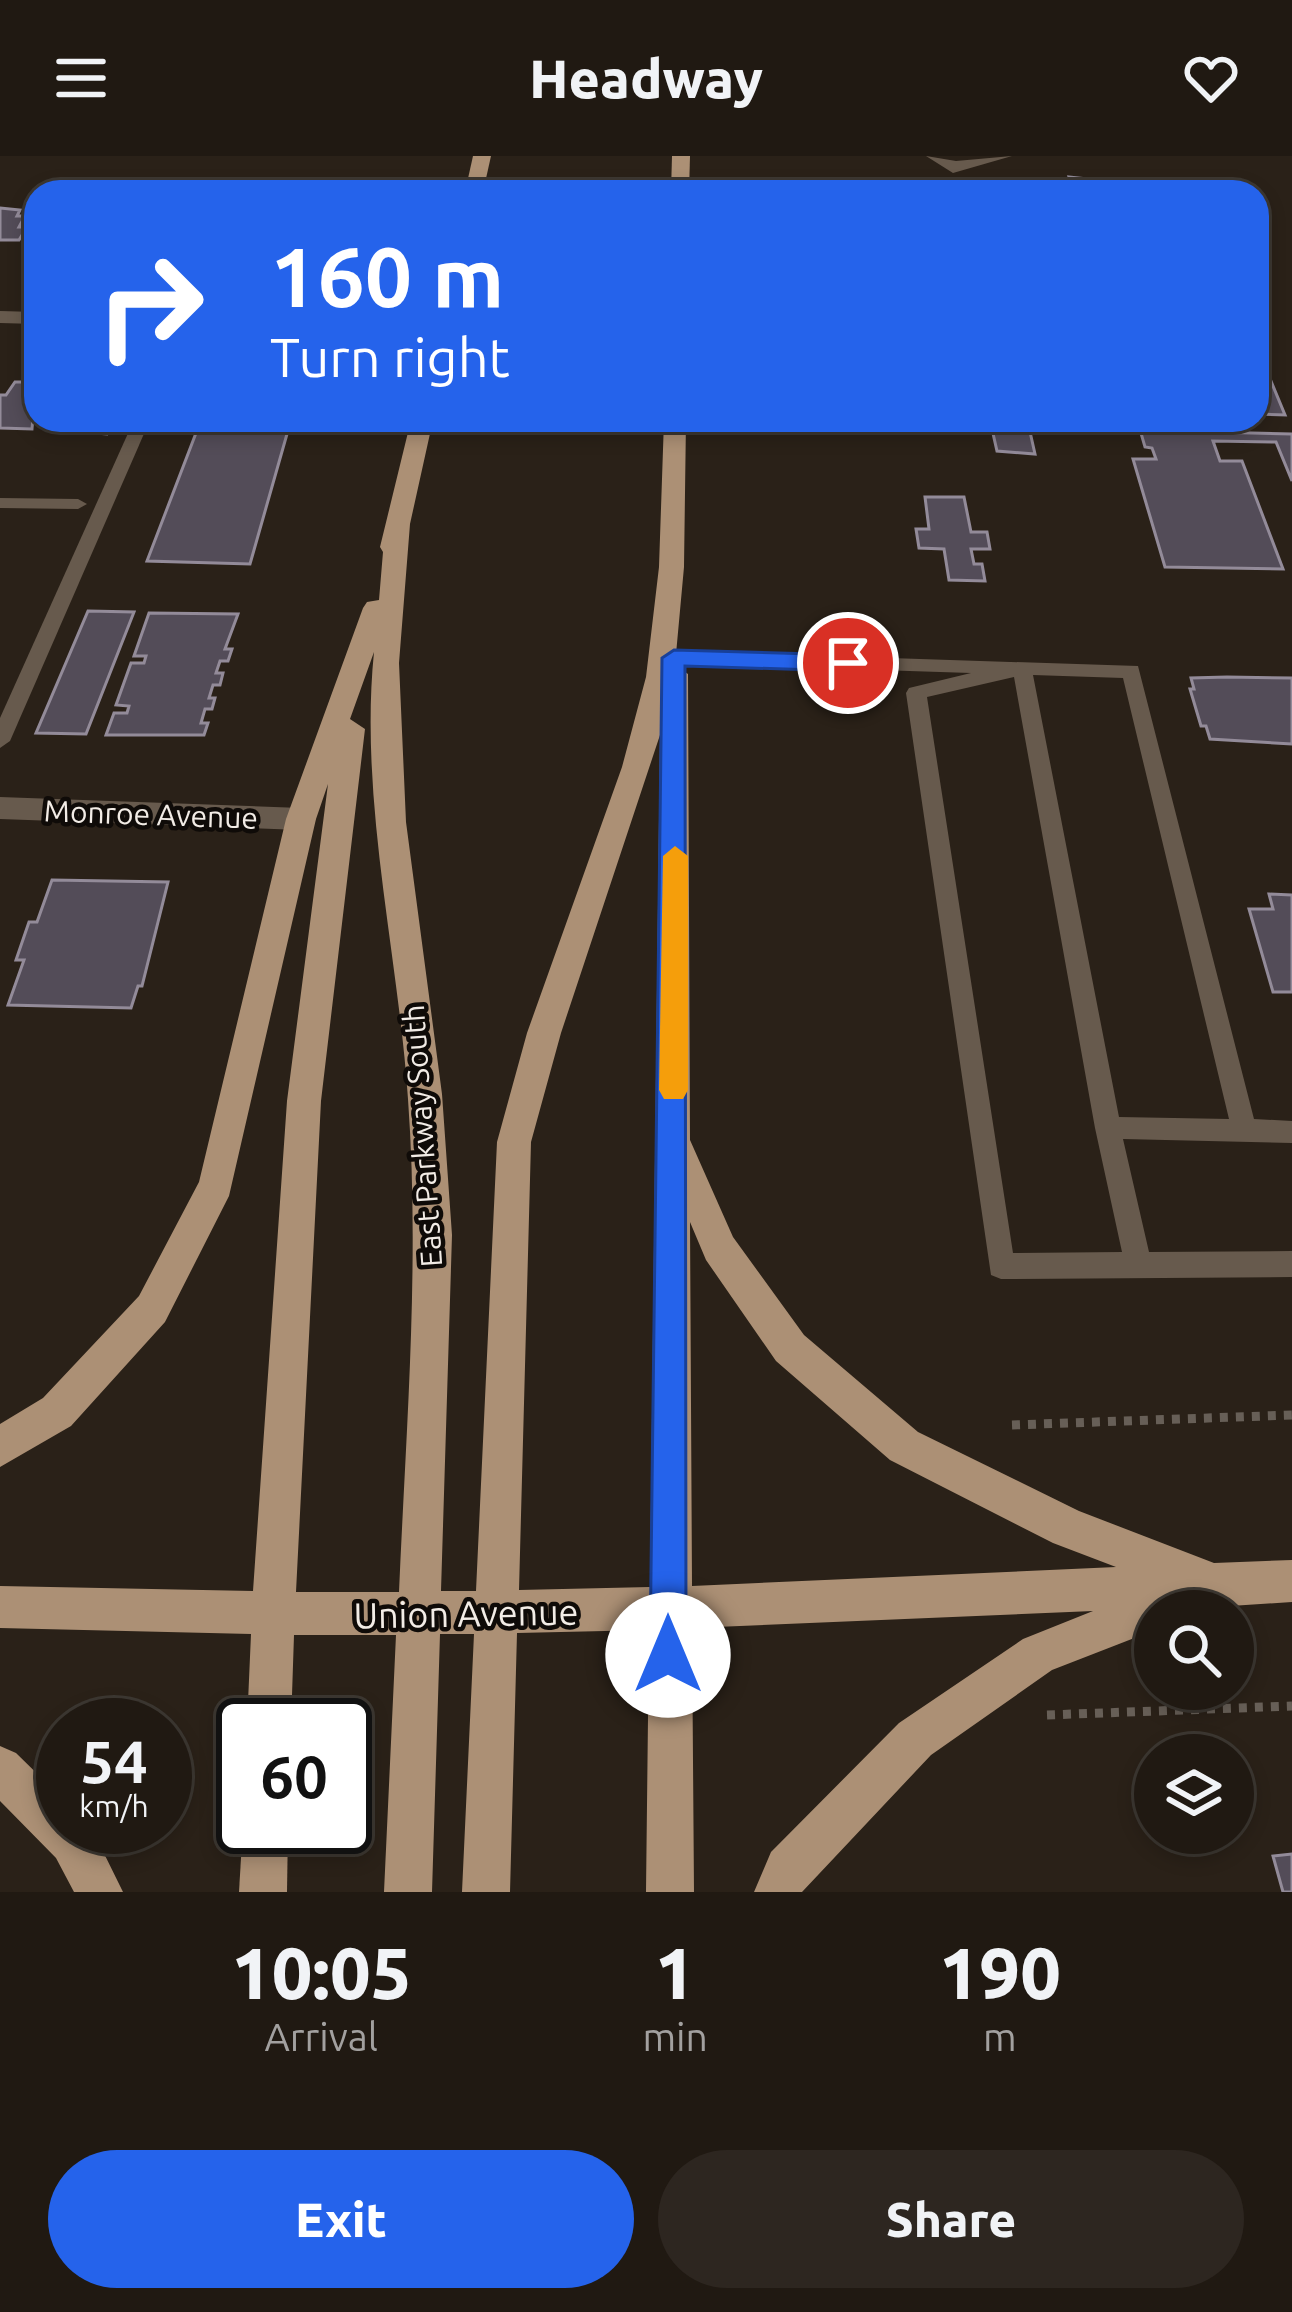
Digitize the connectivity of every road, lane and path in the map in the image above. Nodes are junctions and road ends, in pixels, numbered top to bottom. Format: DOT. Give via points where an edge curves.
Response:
graph roads {
  1 [pos="935,156"];
  2 [pos="1003,156"];
  3 [pos="137,432"];
  4 [pos="419,432"];
  5 [pos="675,432"];
  6 [pos="0,503"];
  7 [pos="78,505"];
  8 [pos="398,525"];
  9 [pos="669,606"];
  10 [pos="365,648"];
  11 [pos="674,658"];
  12 [pos="1022,668"];
  13 [pos="0,741"];
  14 [pos="0,808"];
  15 [pos="301,819"];
  16 [pos="1108,1128"];
  17 [pos="1244,1130"];
  18 [pos="1292,1132"];
  19 [pos="673,1135"];
  20 [pos="1292,1264"];
  21 [pos="1138,1265"];
  22 [pos="1292,1415"];
  23 [pos="1012,1425"];
  24 [pos="0,1448"];
  25 [pos="1292,1581"];
  26 [pos="1216,1585"];
  27 [pos="0,1607"];
  28 [pos="668,1608"];
  29 [pos="274,1616"];
  30 [pos="270,1698"];
  31 [pos="1292,1706"];
  32 [pos="1047,1715"];
  33 [pos="0,1769"];
  34 [pos="264,1854"];
  35 [pos="99,1892"];
  36 [pos="263,1892"];
  37 [pos="408,1892"];
  38 [pos="486,1892"];
  39 [pos="670,1892"];
  40 [pos="778,1892"];
  1 -- 2 [label="street" via="953,167"];
  3 -- 13 [label="lane"];
  4 -- 8 [label="main road"];
  5 -- 9 [label="main road"];
  6 -- 7 [label="lane"];
  8 -- 10 [label="main road"];
  8 -- 37 [label="main road, East Parkway South" via="386,663 391,821 434,1235"];
  9 -- 11 [label="main road"];
  9 -- 38 [label="main road" via="653,710 532,1063 514,1142"];
  10 -- 15 [label="main road"];
  10 -- 29 [label="main road" via="314,1010 289,1294"];
  11 -- 12 [label="lane"];
  11 -- 19 [label="main road"];
  12 -- 16 [label="lane"];
  12 -- 17 [label="lane" via="1131,671"];
  12 -- 21 [label="lane" via="916,693 1001,1266"];
  14 -- 15 [label="street, Monroe Avenue"];
  15 -- 24 [label="main road" via="216,1185 152,1310 57,1412"];
  16 -- 17 [label="lane"];
  16 -- 21 [label="lane"];
  17 -- 18 [label="lane"];
  19 -- 26 [label="main road" via="719,1248 790,1348 904,1446 1068,1528"];
  19 -- 28 [label="main road"];
  20 -- 21 [label="lane"];
  22 -- 23 [label="path"];
  25 -- 26 [label="main road, Union Avenue"];
  26 -- 28 [label="main road, Union Avenue"];
  26 -- 40 [label="main road" via="1038,1654 915,1739 788,1869"];
  27 -- 29 [label="main road, Union Avenue"];
  28 -- 29 [label="main road, Union Avenue"];
  28 -- 39 [label="main road"];
  29 -- 30 [label="main road"];
  31 -- 32 [label="path"];
  33 -- 35 [label="main road" via="73,1841"];
  34 -- 36 [label="main road"];
}
